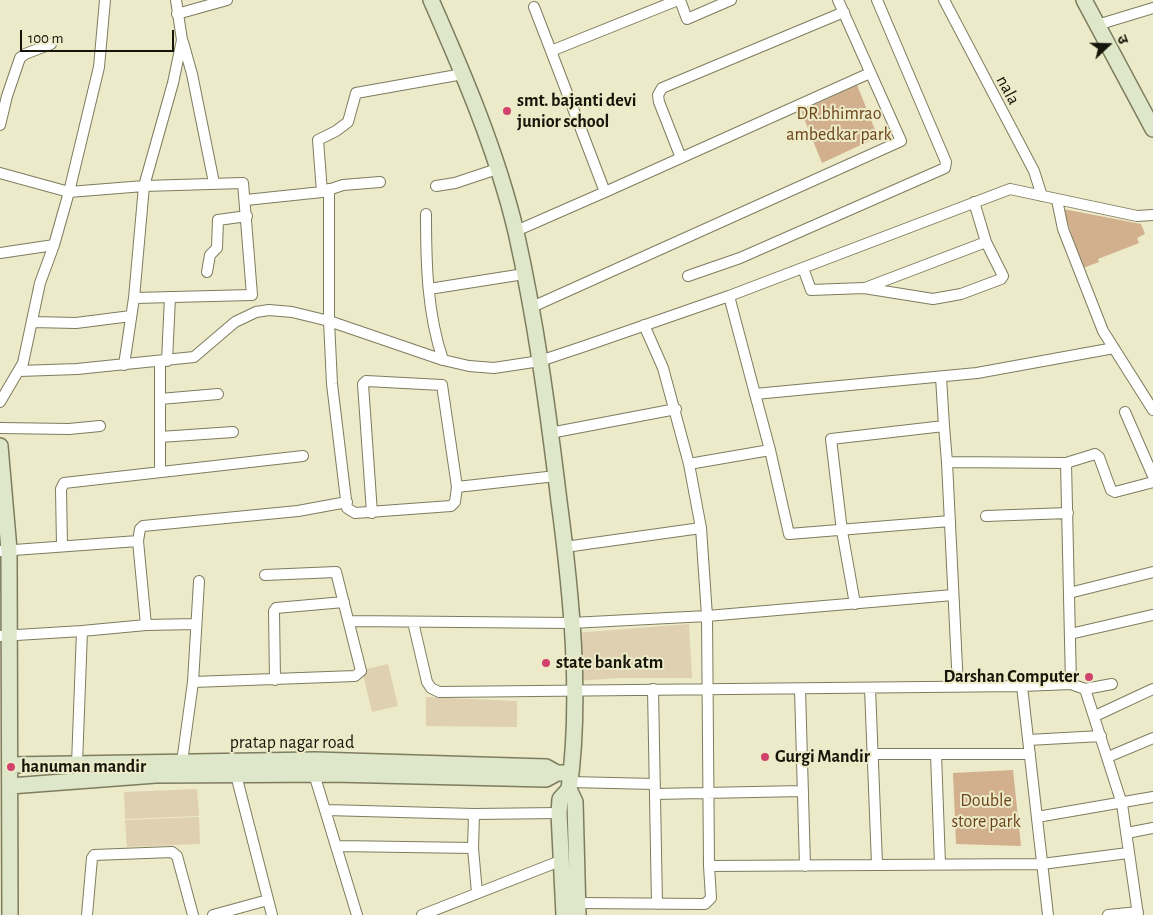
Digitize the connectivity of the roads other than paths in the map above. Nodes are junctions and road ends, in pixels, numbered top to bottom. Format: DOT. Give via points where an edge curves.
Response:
graph roads {
  1 [pos="105,0"];
  2 [pos="176,0"];
  3 [pos="227,0"];
  4 [pos="432,0"];
  5 [pos="679,0"];
  6 [pos="731,0"];
  7 [pos="838,0"];
  8 [pos="877,0"];
  9 [pos="944,0"];
  10 [pos="1084,0"];
  11 [pos="534,7"];
  12 [pos="1153,8"];
  13 [pos="844,12"];
  14 [pos="178,14"];
  15 [pos="1097,25"];
  16 [pos="182,40"];
  17 [pos="51,44"];
  18 [pos="552,51"];
  19 [pos="870,73"];
  20 [pos="463,74"];
  21 [pos="3,97"];
  22 [pos="0,125"];
  23 [pos="1153,129"];
  24 [pos="681,158"];
  25 [pos="497,169"];
  26 [pos="0,173"];
  27 [pos="380,182"];
  28 [pos="214,183"];
  29 [pos="144,186"];
  30 [pos="436,186"];
  31 [pos="325,191"];
  32 [pos="69,192"];
  33 [pos="605,192"];
  34 [pos="1048,198"];
  35 [pos="246,200"];
  36 [pos="974,202"];
  37 [pos="426,214"];
  38 [pos="1153,215"];
  39 [pos="247,216"];
  40 [pos="516,232"];
  41 [pos="986,242"];
  42 [pos="54,245"];
  43 [pos="0,253"];
  44 [pos="803,268"];
  45 [pos="207,272"];
  46 [pos="524,274"];
  47 [pos="688,276"];
  48 [pos="864,288"];
  49 [pos="429,289"];
  50 [pos="729,296"];
  51 [pos="134,298"];
  52 [pos="170,298"];
  53 [pos="532,307"];
  54 [pos="131,316"];
  55 [pos="329,321"];
  56 [pos="32,322"];
  57 [pos="644,325"];
  58 [pos="1114,348"];
  59 [pos="443,360"];
  60 [pos="164,361"];
  61 [pos="540,361"];
  62 [pos="124,365"];
  63 [pos="19,371"];
  64 [pos="941,377"];
  65 [pos="218,394"];
  66 [pos="755,394"];
  67 [pos="160,399"];
  68 [pos="0,402"];
  69 [pos="676,408"];
  70 [pos="1153,410"];
  71 [pos="1125,412"];
  72 [pos="100,426"];
  73 [pos="944,426"];
  74 [pos="0,428"];
  75 [pos="233,432"];
  76 [pos="550,433"];
  77 [pos="160,437"];
  78 [pos="0,446"];
  79 [pos="770,450"];
  80 [pos="303,456"];
  81 [pos="947,462"];
  82 [pos="1066,463"];
  83 [pos="689,464"];
  84 [pos="2,470"];
  85 [pos="160,472"];
  86 [pos="556,476"];
  87 [pos="1153,476"];
  88 [pos="1153,482"];
  89 [pos="457,487"];
  90 [pos="347,502"];
  91 [pos="372,512"];
  92 [pos="1068,513"];
  93 [pos="986,516"];
  94 [pos="950,520"];
  95 [pos="701,528"];
  96 [pos="842,531"];
  97 [pos="138,541"];
  98 [pos="62,546"];
  99 [pos="565,546"];
  100 [pos="5,551"];
  101 [pos="1153,572"];
  102 [pos="264,575"];
  103 [pos="199,581"];
  104 [pos="1069,593"];
  105 [pos="953,595"];
  106 [pos="344,602"];
  107 [pos="855,604"];
  108 [pos="1152,615"];
  109 [pos="707,616"];
  110 [pos="349,620"];
  111 [pos="413,622"];
  112 [pos="571,623"];
  113 [pos="196,624"];
  114 [pos="146,625"];
  115 [pos="82,631"];
  116 [pos="1070,634"];
  117 [pos="5,636"];
  118 [pos="275,680"];
  119 [pos="193,682"];
  120 [pos="1071,684"];
  121 [pos="1112,684"];
  122 [pos="1022,686"];
  123 [pos="958,687"];
  124 [pos="870,688"];
  125 [pos="800,689"];
  126 [pos="1085,689"];
  127 [pos="1153,689"];
  128 [pos="653,690"];
  129 [pos="709,690"];
  130 [pos="573,692"];
  131 [pos="1095,716"];
  132 [pos="1101,736"];
  133 [pos="1153,738"];
  134 [pos="1028,740"];
  135 [pos="872,754"];
  136 [pos="936,754"];
  137 [pos="1030,754"];
  138 [pos="1108,757"];
  139 [pos="182,762"];
  140 [pos="77,764"];
  141 [pos="11,765"];
  142 [pos="314,774"];
  143 [pos="236,775"];
  144 [pos="566,779"];
  145 [pos="10,786"];
  146 [pos="655,789"];
  147 [pos="803,791"];
  148 [pos="709,793"];
  149 [pos="1153,797"];
  150 [pos="1122,804"];
  151 [pos="326,810"];
  152 [pos="559,813"];
  153 [pos="474,814"];
  154 [pos="1037,817"];
  155 [pos="1153,828"];
  156 [pos="1127,833"];
  157 [pos="337,846"];
  158 [pos="473,848"];
  159 [pos="1128,852"];
  160 [pos="560,861"];
  161 [pos="877,864"];
  162 [pos="940,864"];
  163 [pos="1042,864"];
  164 [pos="709,866"];
  165 [pos="805,866"];
  166 [pos="477,893"];
  167 [pos="268,900"];
  168 [pos="657,904"];
  169 [pos="578,909"];
  170 [pos="1138,913"];
  171 [pos="10,915"];
  172 [pos="87,915"];
  173 [pos="193,915"];
  174 [pos="214,915"];
  175 [pos="272,915"];
  176 [pos="357,915"];
  177 [pos="422,915"];
  178 [pos="564,915"];
  179 [pos="1048,915"];
  180 [pos="1108,915"];
  1 -- 32 [label="street" via="99,67"];
  2 -- 14 [label="street"];
  3 -- 14 [label="street"];
  4 -- 20 [label="street"];
  5 -- 6 [label="street" via="687,18"];
  5 -- 18 [label="street"];
  7 -- 13 [label="street"];
  8 -- 47 [label="street" via="946,162 945,168 740,258"];
  9 -- 34 [label="street, nala"];
  10 -- 15 [label="street"];
  11 -- 18 [label="street"];
  12 -- 15 [label="street"];
  13 -- 19 [label="street"];
  13 -- 24 [label="street" via="659,91 659,102"];
  14 -- 16 [label="street"];
  15 -- 23 [label="street"];
  16 -- 28 [label="street"];
  16 -- 29 [label="street"];
  17 -- 21 [label="street" via="20,58"];
  18 -- 33 [label="street"];
  19 -- 24 [label="street"];
  19 -- 53 [label="street" via="901,142"];
  20 -- 25 [label="street"];
  20 -- 31 [label="street" via="356,93 348,122 318,140"];
  21 -- 22 [label="street"];
  24 -- 33 [label="street"];
  25 -- 30 [label="street"];
  25 -- 40 [label="street"];
  26 -- 32 [label="street"];
  27 -- 31 [label="street" via="343,185"];
  28 -- 29 [label="street"];
  28 -- 35 [label="street" via="243,183"];
  29 -- 32 [label="street"];
  29 -- 51 [label="street"];
  31 -- 35 [label="street"];
  31 -- 55 [label="street"];
  32 -- 42 [label="street"];
  33 -- 40 [label="street"];
  34 -- 36 [label="street" via="1012,188"];
  34 -- 38 [label="street" via="1137,216"];
  34 -- 58 [label="street, nala" via="1064,229 1103,330"];
  35 -- 39 [label="street"];
  36 -- 41 [label="street"];
  36 -- 44 [label="street"];
  37 -- 49 [label="street"];
  39 -- 45 [label="street" via="218,220 217,248 210,255"];
  39 -- 52 [label="street" via="252,295"];
  40 -- 46 [label="street"];
  41 -- 48 [label="street"];
  41 -- 48 [label="street" via="1002,274 1001,280 961,294 933,299"];
  42 -- 43 [label="street"];
  42 -- 56 [label="street" via="40,283"];
  44 -- 48 [label="street" via="811,290"];
  44 -- 50 [label="street"];
  46 -- 49 [label="street"];
  46 -- 53 [label="street"];
  49 -- 59 [label="street" via="433,328"];
  50 -- 57 [label="street"];
  50 -- 66 [label="street"];
  51 -- 52 [label="street"];
  51 -- 54 [label="street"];
  52 -- 60 [label="street"];
  53 -- 61 [label="street"];
  54 -- 56 [label="street" via="76,323"];
  54 -- 62 [label="street"];
  55 -- 59 [label="street"];
  55 -- 60 [label="street" via="282,310 256,312 227,327 197,356"];
  55 -- 90 [label="street" via="332,384"];
  56 -- 63 [label="street"];
  57 -- 61 [label="street"];
  57 -- 69 [label="street"];
  58 -- 64 [label="street" via="978,374"];
  58 -- 70 [label="street, nala"];
  59 -- 61 [label="street" via="494,368"];
  60 -- 62 [label="street"];
  60 -- 67 [label="street"];
  61 -- 76 [label="street"];
  62 -- 63 [label="street"];
  63 -- 68 [label="street"];
  64 -- 66 [label="street"];
  64 -- 73 [label="street"];
  65 -- 67 [label="street"];
  66 -- 79 [label="street"];
  67 -- 77 [label="street"];
  69 -- 76 [label="street"];
  69 -- 83 [label="street"];
  71 -- 87 [label="street"];
  72 -- 74 [label="street"];
  73 -- 81 [label="street"];
  73 -- 96 [label="street" via="831,439"];
  75 -- 77 [label="street"];
  76 -- 86 [label="street"];
  77 -- 85 [label="street"];
  78 -- 84 [label="street"];
  79 -- 83 [label="street"];
  79 -- 96 [label="street" via="789,534"];
  80 -- 85 [label="street"];
  81 -- 82 [label="street"];
  81 -- 94 [label="street"];
  82 -- 88 [label="street" via="1097,455 1111,490 1118,493"];
  82 -- 92 [label="street"];
  83 -- 95 [label="street"];
  84 -- 100 [label="street"];
  85 -- 98 [label="street" via="64,483 61,490"];
  86 -- 89 [label="street"];
  86 -- 99 [label="street"];
  89 -- 91 [label="street" via="455,502 451,506"];
  89 -- 91 [label="street" via="442,385 366,381 363,384"];
  90 -- 91 [label="street" via="352,513"];
  90 -- 97 [label="street" via="143,526"];
  92 -- 93 [label="street"];
  92 -- 104 [label="street"];
  94 -- 96 [label="street"];
  94 -- 105 [label="street"];
  95 -- 99 [label="street"];
  95 -- 109 [label="street"];
  96 -- 107 [label="street"];
  97 -- 98 [label="street"];
  97 -- 114 [label="street"];
  98 -- 100 [label="street"];
  99 -- 112 [label="street"];
  100 -- 117 [label="street"];
  101 -- 104 [label="street"];
  102 -- 106 [label="street" via="334,571"];
  103 -- 113 [label="street"];
  104 -- 116 [label="street"];
  105 -- 107 [label="street"];
  105 -- 123 [label="street"];
  106 -- 110 [label="street"];
  106 -- 118 [label="street" via="276,608"];
  107 -- 109 [label="street"];
  108 -- 116 [label="street"];
  109 -- 112 [label="street"];
  109 -- 129 [label="street"];
  110 -- 111 [label="street"];
  110 -- 118 [label="street" via="361,668 358,675"];
  111 -- 112 [label="street"];
  111 -- 130 [label="street" via="426,682 439,692"];
  112 -- 130 [label="street"];
  113 -- 114 [label="street"];
  113 -- 119 [label="street"];
  114 -- 115 [label="street"];
  115 -- 117 [label="street"];
  115 -- 140 [label="street"];
  116 -- 120 [label="street"];
  117 -- 141 [label="street"];
  118 -- 119 [label="street"];
  119 -- 139 [label="street"];
  120 -- 122 [label="street"];
  120 -- 126 [label="street"];
  121 -- 126 [label="street"];
  122 -- 123 [label="street"];
  122 -- 134 [label="street"];
  123 -- 124 [label="street"];
  124 -- 125 [label="street"];
  124 -- 135 [label="street"];
  125 -- 129 [label="street"];
  125 -- 147 [label="street"];
  126 -- 131 [label="street"];
  127 -- 131 [label="street"];
  128 -- 129 [label="street"];
  128 -- 130 [label="street"];
  128 -- 146 [label="street"];
  129 -- 148 [label="street"];
  130 -- 144 [label="street"];
  131 -- 132 [label="street"];
  132 -- 134 [label="street"];
  132 -- 138 [label="street"];
  133 -- 138 [label="street"];
  134 -- 137 [label="street"];
  135 -- 136 [label="street"];
  135 -- 161 [label="street"];
  136 -- 137 [label="street"];
  136 -- 162 [label="street"];
  137 -- 154 [label="street"];
  138 -- 150 [label="street"];
  139 -- 140 [label="street, pratap nagar road"];
  139 -- 144 [label="street, pratap nagar road" via="315,760 527,766 546,767"];
  140 -- 141 [label="street, pratap nagar road"];
  141 -- 145 [label="street"];
  142 -- 143 [label="street"];
  142 -- 144 [label="street"];
  142 -- 151 [label="street"];
  143 -- 145 [label="street" via="156,775"];
  143 -- 167 [label="street"];
  144 -- 146 [label="street"];
  144 -- 152 [label="street"];
  144 -- 169 [label="street" via="575,802"];
  145 -- 171 [label="street"];
  146 -- 148 [label="street"];
  146 -- 168 [label="street"];
  147 -- 148 [label="street"];
  147 -- 165 [label="street"];
  148 -- 164 [label="street"];
  149 -- 150 [label="street"];
  150 -- 154 [label="street"];
  150 -- 156 [label="street"];
  151 -- 153 [label="street"];
  151 -- 157 [label="street"];
  152 -- 153 [label="street"];
  152 -- 160 [label="street"];
  153 -- 158 [label="street"];
  154 -- 163 [label="street"];
  155 -- 156 [label="street"];
  156 -- 159 [label="street"];
  157 -- 158 [label="street"];
  157 -- 176 [label="street"];
  158 -- 166 [label="street"];
  159 -- 163 [label="street"];
  159 -- 170 [label="street"];
  160 -- 166 [label="street"];
  160 -- 178 [label="street"];
  161 -- 162 [label="street"];
  161 -- 165 [label="street"];
  162 -- 163 [label="street"];
  163 -- 179 [label="street"];
  164 -- 165 [label="street"];
  164 -- 168 [label="street" via="711,898 708,903"];
  166 -- 177 [label="street"];
  167 -- 174 [label="street"];
  167 -- 175 [label="street"];
  168 -- 169 [label="street"];
  170 -- 180 [label="street"];
  172 -- 173 [label="street" via="94,855 172,852 178,856"];
}
